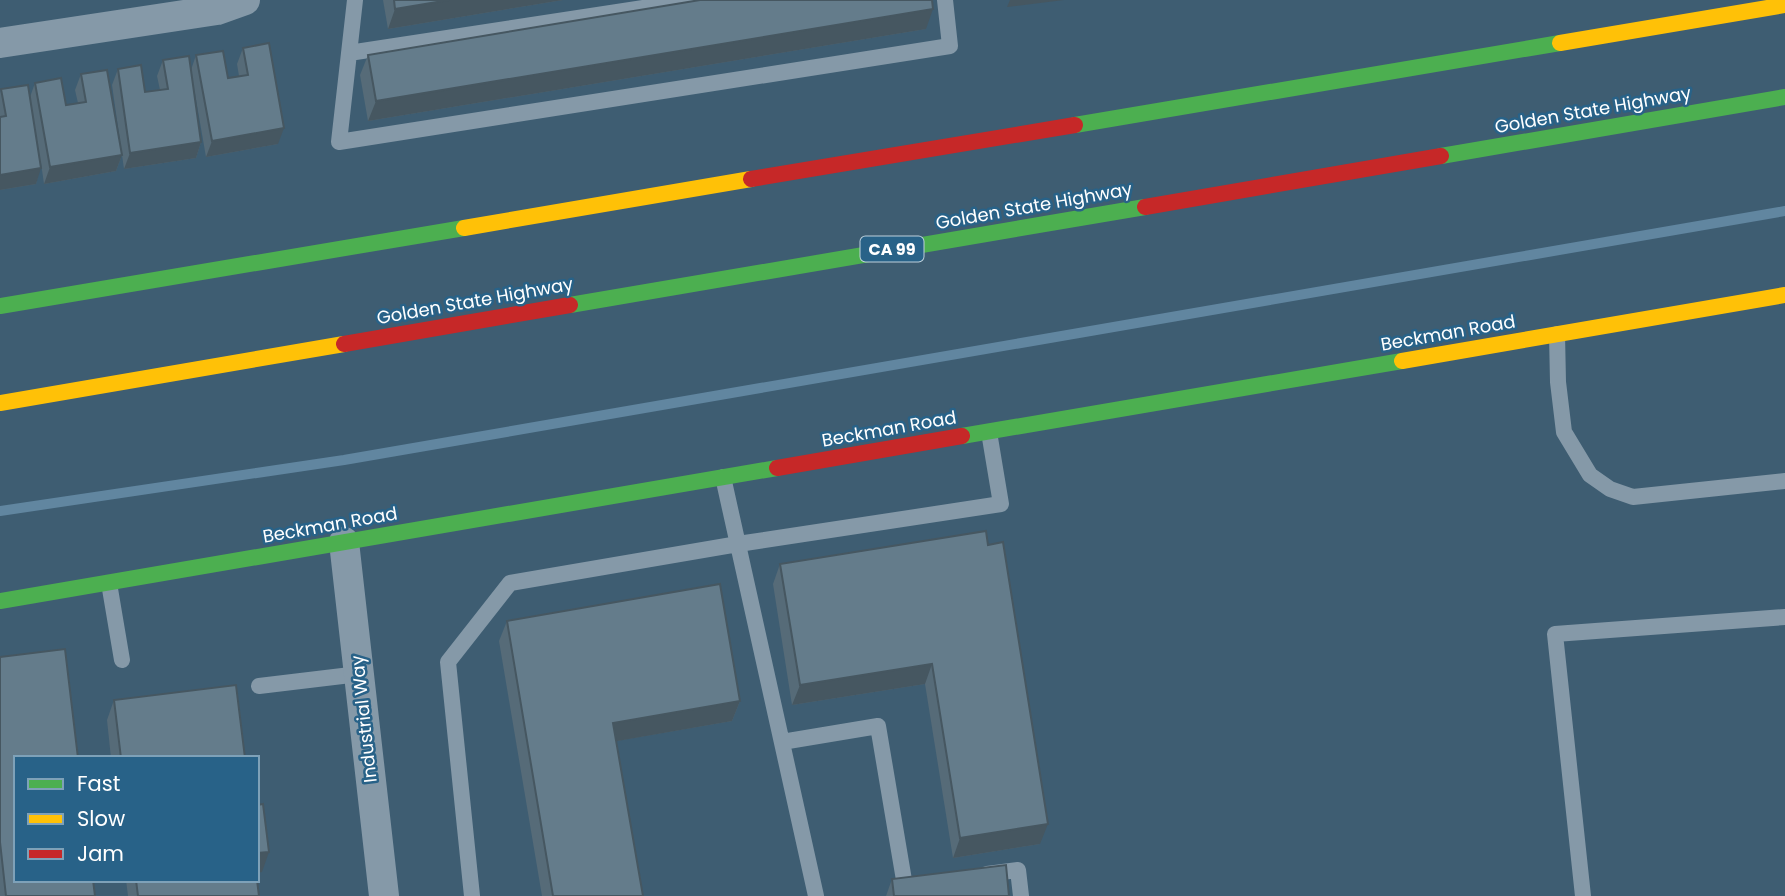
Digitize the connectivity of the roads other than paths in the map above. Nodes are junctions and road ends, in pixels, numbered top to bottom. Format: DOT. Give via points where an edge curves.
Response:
graph roads {
  1 [pos="245,0"];
  2 [pos="355,0"];
  3 [pos="695,0"];
  4 [pos="945,0"];
  5 [pos="1785,5"];
  6 [pos="0,43"];
  7 [pos="349,53"];
  8 [pos="1785,97"];
  9 [pos="1785,295"];
  10 [pos="0,306"];
  11 [pos="1557,334"];
  12 [pos="0,403"];
  13 [pos="989,432"];
  14 [pos="723,477"];
  15 [pos="1785,481"];
  16 [pos="344,542"];
  17 [pos="738,544"];
  18 [pos="108,582"];
  19 [pos="0,601"];
  20 [pos="1785,617"];
  21 [pos="122,660"];
  22 [pos="359,674"];
  23 [pos="260,686"];
  24 [pos="782,742"];
  25 [pos="968,877"];
  26 [pos="930,882"];
  27 [pos="384,896"];
  28 [pos="472,896"];
  29 [pos="817,896"];
  30 [pos="1021,896"];
  31 [pos="1583,896"];
  1 -- 6 [label="street" via="217,10"];
  2 -- 7 [label="lane"];
  3 -- 7 [label="lane"];
  4 -- 7 [label="lane" via="950,46 339,142"];
  5 -- 10 [label="main road"];
  8 -- 12 [label="main road, Golden State Highway / CA 99"];
  9 -- 11 [label="main road, Beckman Road"];
  11 -- 13 [label="main road, Beckman Road"];
  11 -- 15 [label="lane" via="1564,432 1590,475 1610,489 1633,497"];
  13 -- 14 [label="main road, Beckman Road"];
  13 -- 17 [label="lane" via="1001,504"];
  14 -- 16 [label="main road, Beckman Road"];
  14 -- 17 [label="lane"];
  16 -- 18 [label="main road, Beckman Road"];
  16 -- 22 [label="street, Industrial Way"];
  17 -- 24 [label="lane"];
  17 -- 28 [label="lane" via="510,583 448,662"];
  18 -- 19 [label="main road, Beckman Road"];
  18 -- 21 [label="lane"];
  20 -- 31 [label="lane" via="1555,634"];
  22 -- 23 [label="lane"];
  22 -- 27 [label="street, Industrial Way"];
  24 -- 26 [label="lane" via="878,726 905,886"];
  24 -- 29 [label="lane"];
  25 -- 30 [label="lane" via="1018,870"];
}
